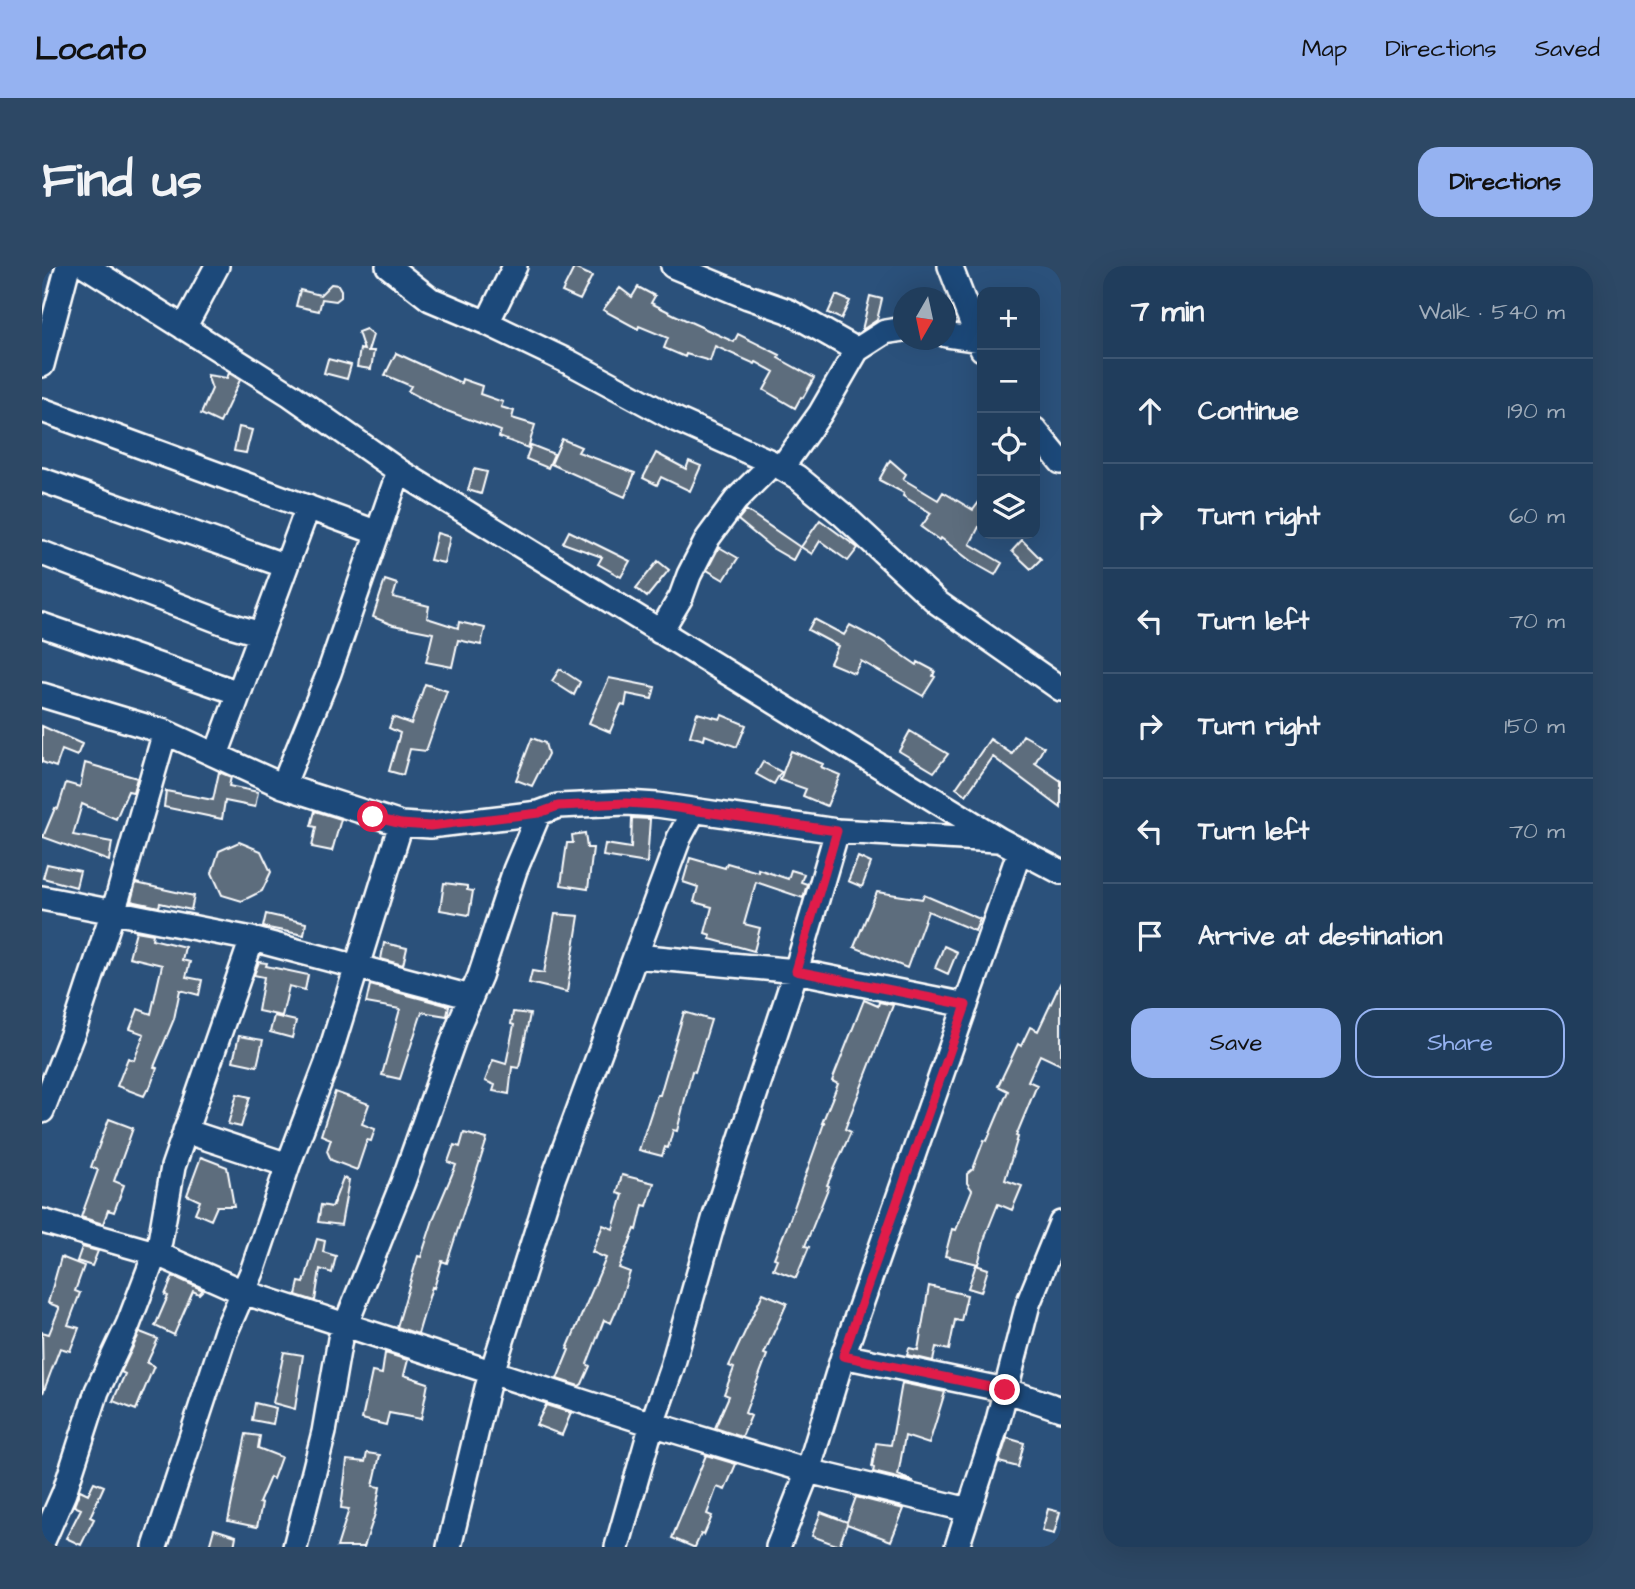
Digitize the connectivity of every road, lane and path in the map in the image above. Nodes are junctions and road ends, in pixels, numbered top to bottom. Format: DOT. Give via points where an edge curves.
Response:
graph roads {
  1 [pos="68,266"];
  2 [pos="86,266"];
  3 [pos="217,266"];
  4 [pos="388,266"];
  5 [pos="515,266"];
  6 [pos="673,266"];
  7 [pos="950,266"];
  8 [pos="487,323"];
  9 [pos="184,328"];
  10 [pos="893,331"];
  11 [pos="977,335"];
  12 [pos="956,338"];
  13 [pos="977,344"];
  14 [pos="857,350"];
  15 [pos="42,365"];
  16 [pos="42,410"];
  17 [pos="1040,436"];
  18 [pos="1061,462"];
  19 [pos="778,465"];
  20 [pos="399,471"];
  21 [pos="42,480"];
  22 [pos="308,507"];
  23 [pos="378,533"];
  24 [pos="42,553"];
  25 [pos="286,566"];
  26 [pos="42,625"];
  27 [pos="660,632"];
  28 [pos="261,634"];
  29 [pos="1061,688"];
  30 [pos="239,693"];
  31 [pos="42,695"];
  32 [pos="165,732"];
  33 [pos="216,755"];
  34 [pos="282,786"];
  35 [pos="693,811"];
  36 [pos="539,813"];
  37 [pos="401,824"];
  38 [pos="837,831"];
  39 [pos="1010,845"];
  40 [pos="1061,872"];
  41 [pos="42,898"];
  42 [pos="112,912"];
  43 [pos="252,939"];
  44 [pos="636,956"];
  45 [pos="357,966"];
  46 [pos="796,971"];
  47 [pos="471,997"];
  48 [pos="966,1005"];
  49 [pos="42,1111"];
  50 [pos="185,1131"];
  51 [pos="288,1164"];
  52 [pos="42,1221"];
  53 [pos="1061,1223"];
  54 [pos="155,1253"];
  55 [pos="243,1292"];
  56 [pos="346,1324"];
  57 [pos="843,1356"];
  58 [pos="493,1371"];
  59 [pos="1005,1390"];
  60 [pos="1061,1409"];
  61 [pos="652,1424"];
  62 [pos="808,1471"];
  63 [pos="969,1510"];
  64 [pos="42,1543"];
  65 [pos="155,1547"];
  66 [pos="295,1547"];
  67 [pos="449,1547"];
  68 [pos="617,1547"];
  69 [pos="778,1547"];
  70 [pos="957,1547"];
  1 -- 15 [label="street"];
  2 -- 9 [label="street"];
  3 -- 9 [label="street"];
  4 -- 8 [label="street" via="430,299"];
  5 -- 8 [label="street"];
  6 -- 14 [label="street" via="789,311"];
  7 -- 11 [label="street"];
  8 -- 19 [label="street" via="677,420"];
  9 -- 20 [label="street"];
  10 -- 14 [label="street"];
  12 -- 13 [label="street"];
  14 -- 19 [label="street" via="820,414"];
  16 -- 22 [label="street"];
  17 -- 18 [label="street"];
  19 -- 27 [label="street" via="736,499 708,538"];
  19 -- 29 [label="street" via="842,514 939,603"];
  20 -- 23 [label="street"];
  20 -- 27 [label="street"];
  21 -- 25 [label="street"];
  22 -- 23 [label="street"];
  22 -- 25 [label="street"];
  23 -- 34 [label="street" via="329,673"];
  24 -- 28 [label="street"];
  25 -- 28 [label="street"];
  26 -- 30 [label="street"];
  27 -- 39 [label="street"];
  28 -- 30 [label="street"];
  30 -- 33 [label="street"];
  31 -- 32 [label="street"];
  32 -- 33 [label="street"];
  32 -- 42 [label="street"];
  33 -- 34 [label="street"];
  34 -- 37 [label="street"];
  35 -- 36 [label="street" via="626,803 558,806"];
  35 -- 38 [label="street"];
  35 -- 44 [label="street"];
  36 -- 37 [label="street" via="430,826"];
  36 -- 47 [label="street"];
  37 -- 45 [label="street"];
  38 -- 39 [label="street"];
  38 -- 46 [label="street"];
  39 -- 40 [label="street"];
  39 -- 48 [label="street"];
  41 -- 42 [label="street"];
  42 -- 43 [label="street"];
  42 -- 49 [label="street"];
  43 -- 45 [label="street"];
  43 -- 50 [label="street"];
  44 -- 46 [label="street"];
  44 -- 58 [label="street" via="553,1179"];
  45 -- 47 [label="street"];
  45 -- 51 [label="street" via="327,1063"];
  46 -- 48 [label="street"];
  46 -- 61 [label="street"];
  47 -- 56 [label="street"];
  48 -- 57 [label="street"];
  50 -- 51 [label="street"];
  50 -- 54 [label="street"];
  51 -- 55 [label="street"];
  52 -- 54 [label="street"];
  53 -- 59 [label="street" via="1028,1304"];
  54 -- 55 [label="street"];
  54 -- 64 [label="street" via="97,1391 64,1493"];
  55 -- 56 [label="street"];
  55 -- 65 [label="street"];
  56 -- 58 [label="street"];
  56 -- 66 [label="street"];
  57 -- 59 [label="street"];
  57 -- 62 [label="street"];
  58 -- 61 [label="street"];
  58 -- 67 [label="street"];
  59 -- 60 [label="street"];
  59 -- 63 [label="street"];
  61 -- 62 [label="street"];
  61 -- 68 [label="street"];
  62 -- 63 [label="street"];
  62 -- 69 [label="street"];
  63 -- 70 [label="street"];
}
